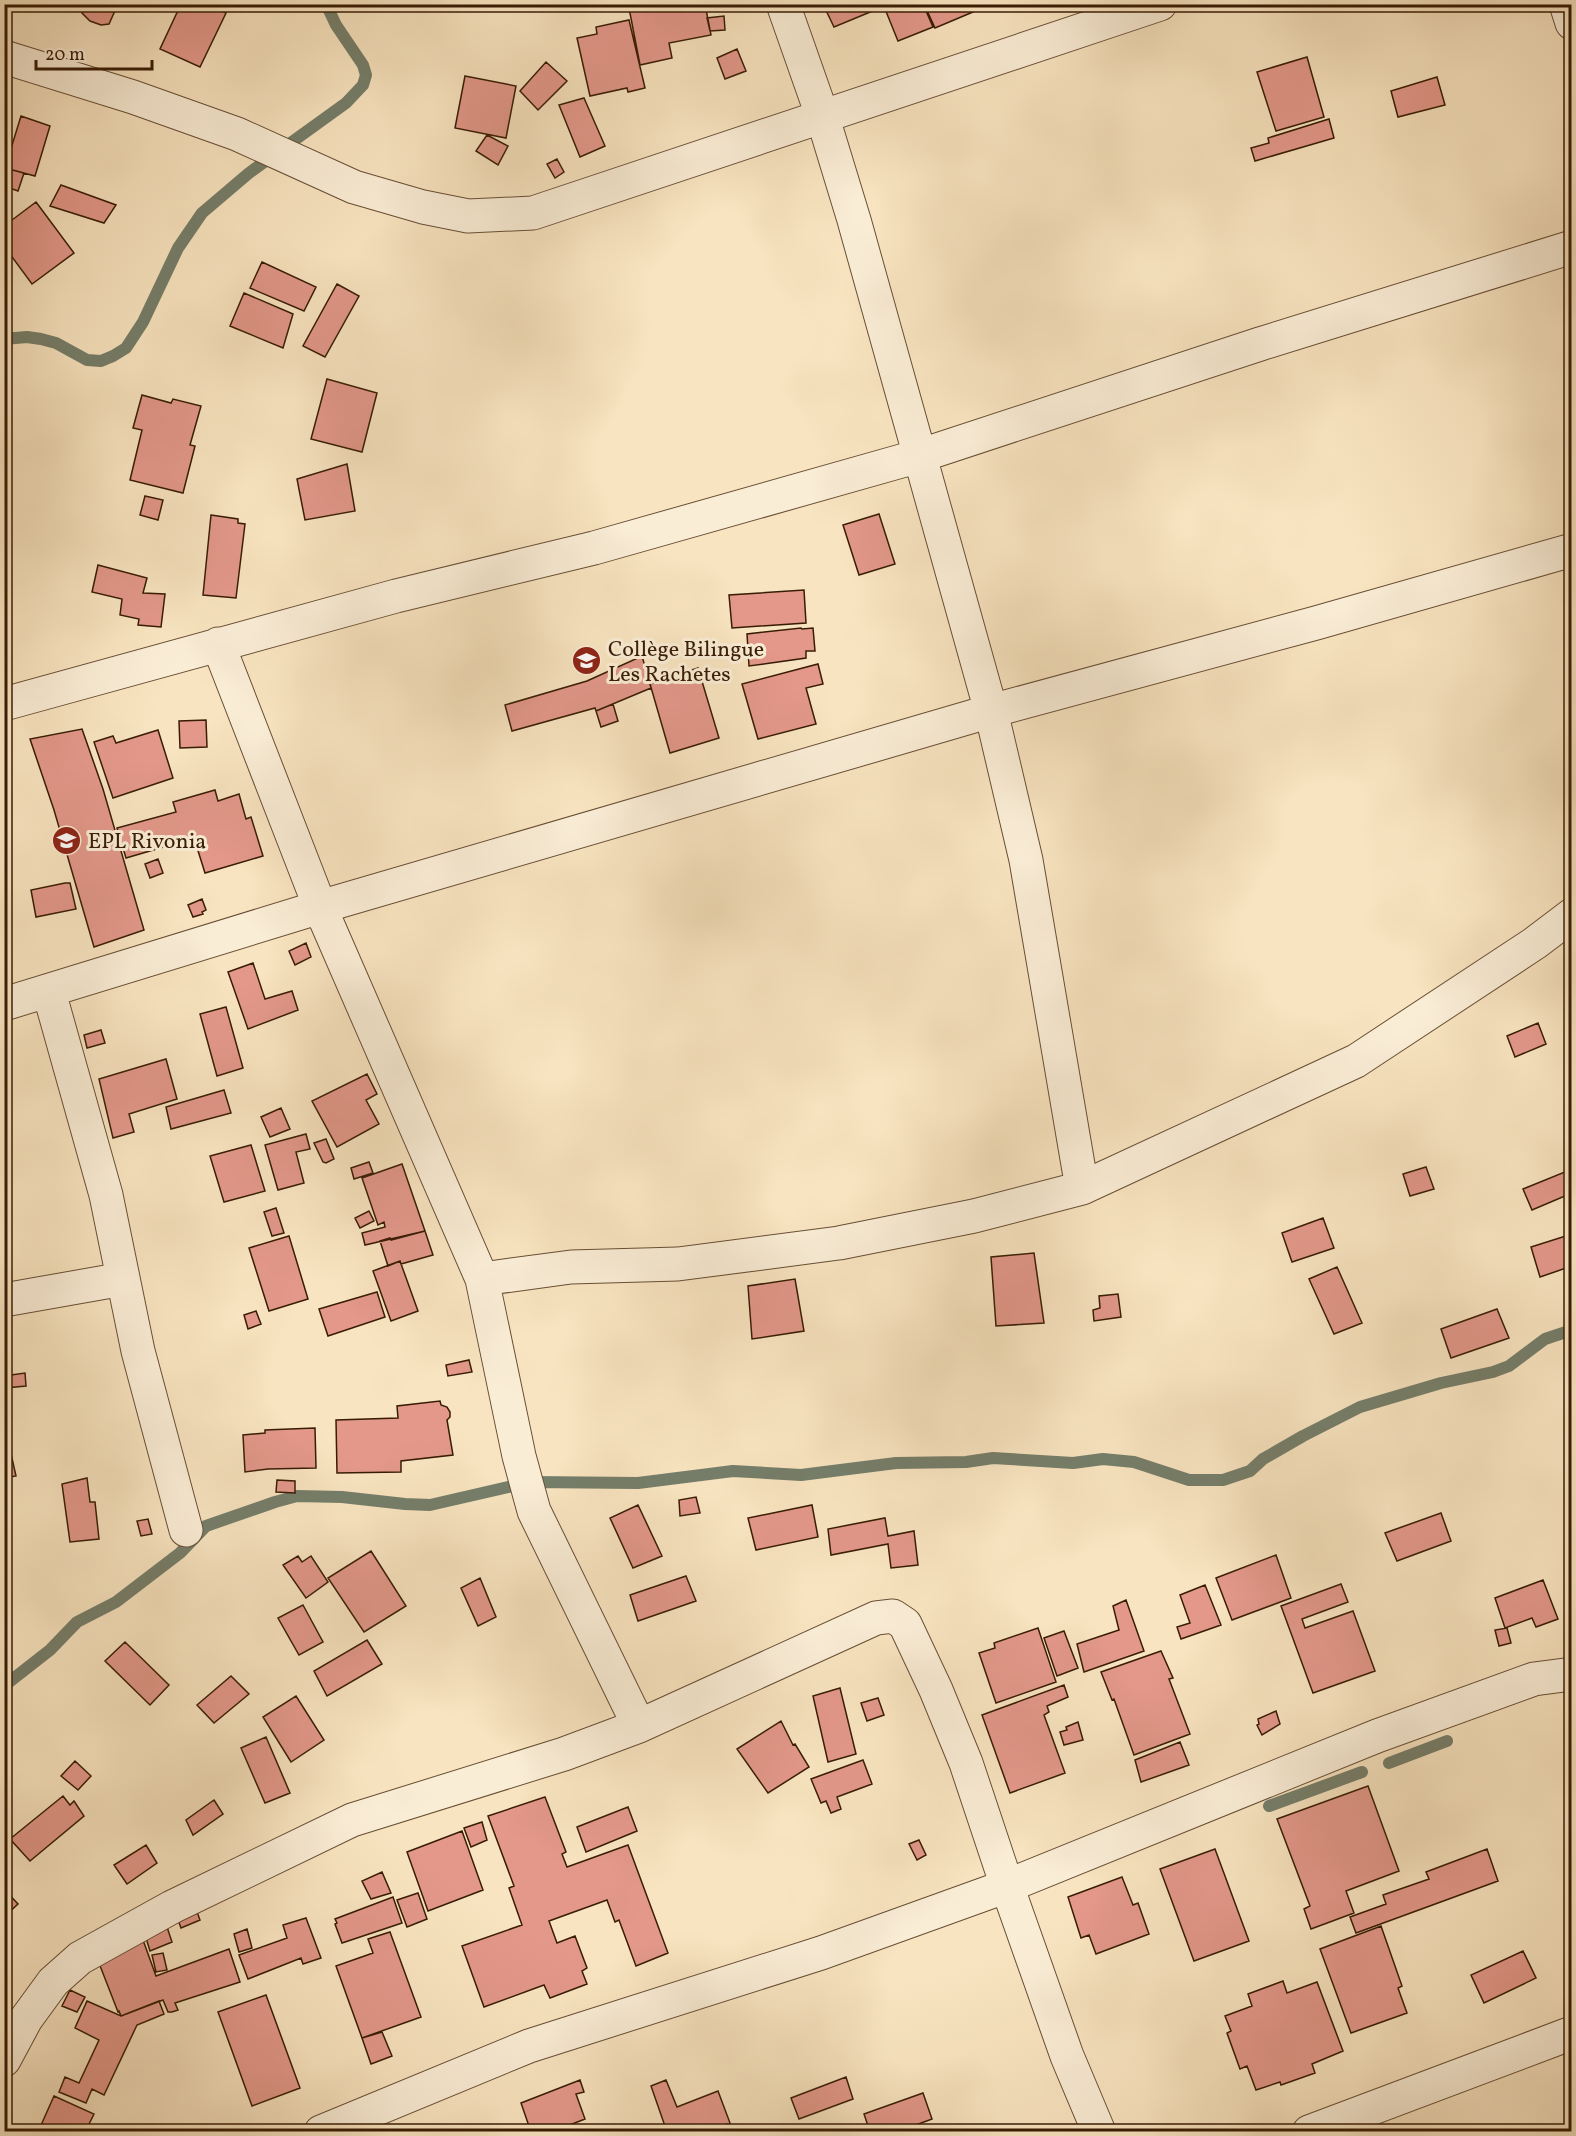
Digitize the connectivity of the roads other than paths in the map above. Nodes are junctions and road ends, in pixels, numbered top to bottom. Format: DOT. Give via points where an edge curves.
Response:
graph roads {
  1 [pos="783,4"];
  2 [pos="1160,4"];
  3 [pos="1566,4"];
  4 [pos="1572,23"];
  5 [pos="4,57"];
  6 [pos="822,115"];
  7 [pos="1572,247"];
  8 [pos="919,456"];
  9 [pos="1572,549"];
  10 [pos="218,644"];
  11 [pos="4,704"];
  12 [pos="991,711"];
  13 [pos="320,907"];
  14 [pos="1572,915"];
  15 [pos="49,992"];
  16 [pos="4,1004"];
  17 [pos="1082,1188"];
  18 [pos="123,1279"];
  19 [pos="482,1279"];
  20 [pos="4,1300"];
  21 [pos="186,1530"];
  22 [pos="1572,1674"];
  23 [pos="639,1726"];
  24 [pos="1007,1886"];
  25 [pos="1572,2033"];
  26 [pos="4,2060"];
  27 [pos="321,2132"];
  28 [pos="1099,2132"];
  29 [pos="1308,2132"];
  1 -- 6 [label="street"];
  2 -- 6 [label="street"];
  3 -- 4 [label="street"];
  5 -- 6 [label="street" via="237,134 354,187 468,216 533,213"];
  6 -- 8 [label="street"];
  7 -- 8 [label="street"];
  8 -- 10 [label="street" via="594,548"];
  8 -- 12 [label="street"];
  9 -- 12 [label="street" via="1305,627"];
  10 -- 11 [label="street"];
  10 -- 13 [label="street"];
  12 -- 13 [label="street"];
  12 -- 17 [label="street" via="1026,861"];
  13 -- 15 [label="street"];
  13 -- 19 [label="street"];
  14 -- 17 [label="street" via="1356,1061"];
  15 -- 16 [label="street"];
  15 -- 18 [label="street" via="106,1195"];
  17 -- 19 [label="street" via="974,1216 839,1243 678,1264 571,1266"];
  18 -- 20 [label="street"];
  18 -- 21 [label="street" via="138,1352"];
  19 -- 23 [label="street" via="534,1511"];
  22 -- 24 [label="street" via="1534,1679 1377,1736"];
  23 -- 24 [label="street" via="876,1618 893,1616 905,1624 936,1690 966,1762"];
  23 -- 26 [label="street" via="564,1754 352,1820 172,1907 80,1958 53,1982 26,2019"];
  24 -- 27 [label="street" via="821,1953 529,2046"];
  24 -- 28 [label="street" via="1067,2056"];
  25 -- 29 [label="street"];
}
